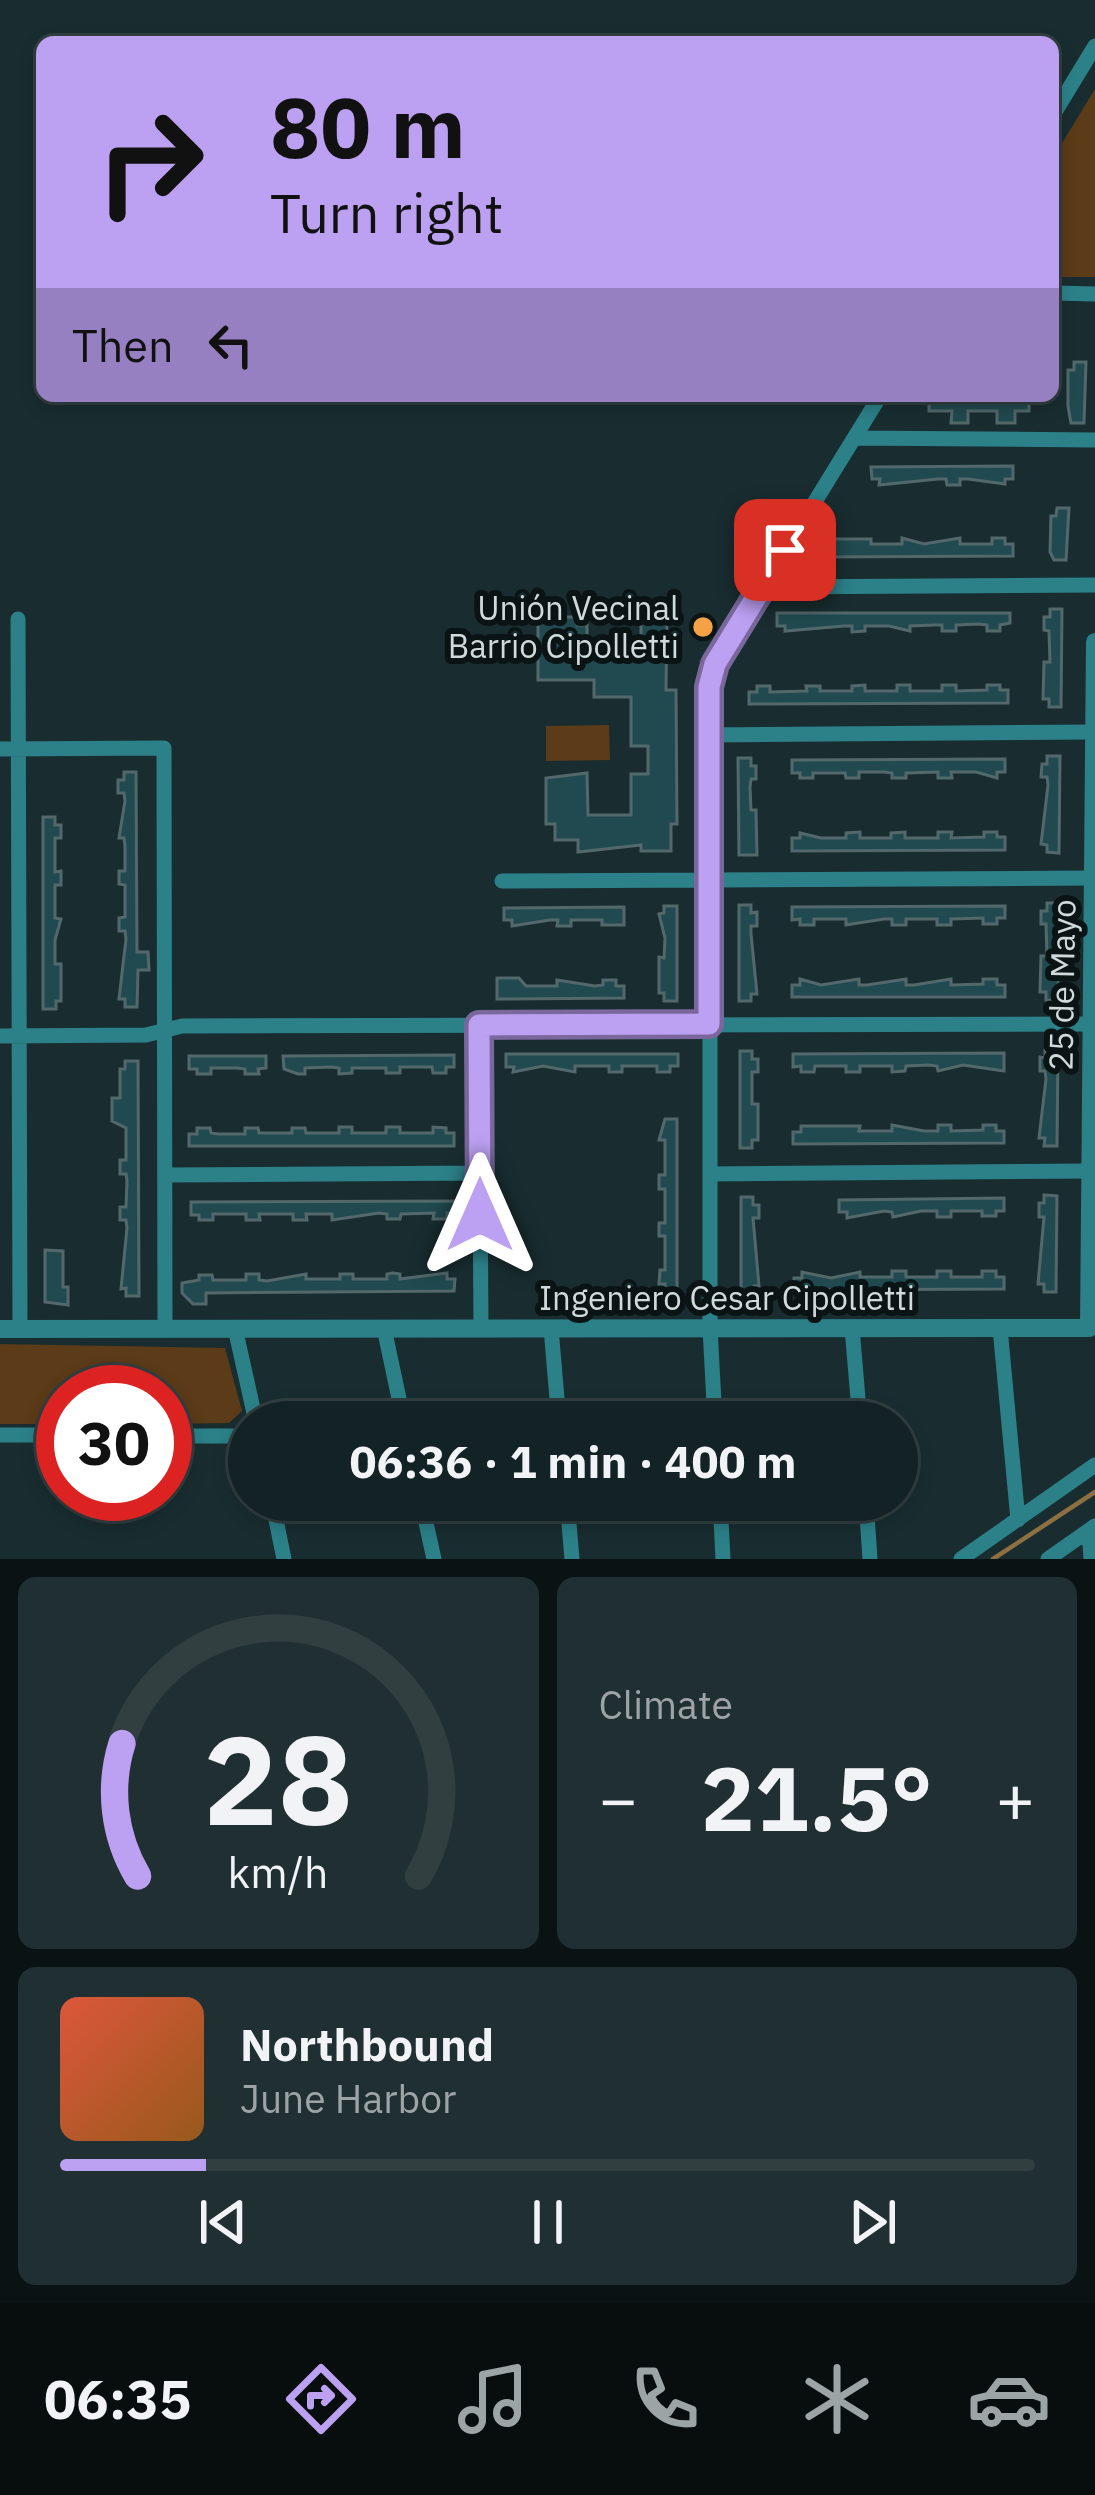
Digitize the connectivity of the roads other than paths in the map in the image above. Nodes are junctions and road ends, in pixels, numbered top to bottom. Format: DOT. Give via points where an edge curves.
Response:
graph roads {
  1 [pos="1095,46"];
  2 [pos="1059,105"];
  3 [pos="1059,293"];
  4 [pos="1095,294"];
  5 [pos="876,402"];
  6 [pos="854,438"];
  7 [pos="1095,440"];
  8 [pos="1095,585"];
  9 [pos="763,587"];
  10 [pos="17,619"];
  11 [pos="1095,642"];
  12 [pos="1094,731"];
  13 [pos="709,735"];
  14 [pos="9,749"];
  15 [pos="1094,823"];
  16 [pos="1093,878"];
  17 [pos="709,880"];
  18 [pos="502,881"];
  19 [pos="1093,982"];
  20 [pos="709,1024"];
  21 [pos="1092,1024"];
  22 [pos="479,1025"];
  23 [pos="164,1030"];
  24 [pos="0,1036"];
  25 [pos="19,1036"];
  26 [pos="1093,1143"];
  27 [pos="1090,1171"];
  28 [pos="480,1173"];
  29 [pos="165,1174"];
  30 [pos="710,1174"];
  31 [pos="10,1328"];
  32 [pos="165,1328"];
  33 [pos="236,1328"];
  34 [pos="384,1328"];
  35 [pos="481,1328"];
  36 [pos="551,1328"];
  37 [pos="710,1328"];
  38 [pos="853,1328"];
  39 [pos="1000,1328"];
  40 [pos="1092,1328"];
  41 [pos="252,1401"];
  42 [pos="400,1401"];
  43 [pos="558,1401"];
  44 [pos="714,1401"];
  45 [pos="858,1401"];
  46 [pos="0,1435"];
  47 [pos="36,1436"];
  48 [pos="192,1436"];
  49 [pos="228,1436"];
  50 [pos="1095,1465"];
  51 [pos="1018,1520"];
  52 [pos="276,1521"];
  53 [pos="426,1521"];
  54 [pos="569,1521"];
  55 [pos="721,1521"];
  56 [pos="867,1521"];
  57 [pos="1092,1528"];
  58 [pos="284,1559"];
  59 [pos="434,1559"];
  60 [pos="572,1559"];
  61 [pos="723,1559"];
  62 [pos="870,1559"];
  63 [pos="961,1559"];
  64 [pos="1048,1559"];
  65 [pos="1090,1559"];
  1 -- 2 [label="street"];
  3 -- 4 [label="street"];
  5 -- 6 [label="street"];
  6 -- 7 [label="street"];
  6 -- 9 [label="street"];
  8 -- 9 [label="street"];
  9 -- 13 [label="street" via="714,666"];
  10 -- 14 [label="street"];
  11 -- 12 [label="street, 25 de Mayo"];
  12 -- 13 [label="street"];
  12 -- 15 [label="street, 25 de Mayo"];
  13 -- 17 [label="street"];
  14 -- 23 [label="street" via="164,748"];
  14 -- 25 [label="street"];
  15 -- 16 [label="street, 25 de Mayo"];
  16 -- 17 [label="street"];
  16 -- 19 [label="street, 25 de Mayo"];
  17 -- 18 [label="street"];
  17 -- 20 [label="street"];
  19 -- 21 [label="street, 25 de Mayo"];
  20 -- 21 [label="street"];
  20 -- 22 [label="street"];
  20 -- 30 [label="street"];
  21 -- 26 [label="street, 25 de Mayo"];
  22 -- 23 [label="street"];
  22 -- 28 [label="street"];
  23 -- 25 [label="street"];
  23 -- 29 [label="street"];
  24 -- 25 [label="street"];
  25 -- 31 [label="street"];
  26 -- 27 [label="street, 25 de Mayo"];
  27 -- 30 [label="street"];
  27 -- 40 [label="street, 25 de Mayo"];
  28 -- 29 [label="street"];
  28 -- 35 [label="street"];
  29 -- 32 [label="street"];
  30 -- 37 [label="street"];
  31 -- 32 [label="street, Ingeniero Cesar Cipolletti"];
  32 -- 33 [label="street, Ingeniero Cesar Cipolletti"];
  33 -- 34 [label="street, Ingeniero Cesar Cipolletti"];
  33 -- 41 [label="street"];
  34 -- 35 [label="street, Ingeniero Cesar Cipolletti"];
  34 -- 42 [label="street"];
  35 -- 36 [label="street, Ingeniero Cesar Cipolletti"];
  36 -- 37 [label="street, Ingeniero Cesar Cipolletti"];
  36 -- 43 [label="street"];
  37 -- 38 [label="street, Ingeniero Cesar Cipolletti"];
  37 -- 44 [label="street"];
  38 -- 39 [label="street, Ingeniero Cesar Cipolletti"];
  38 -- 45 [label="street"];
  39 -- 40 [label="street, Ingeniero Cesar Cipolletti"];
  39 -- 51 [label="street"];
  46 -- 47 [label="street"];
  48 -- 49 [label="street"];
  50 -- 51 [label="street"];
  51 -- 63 [label="street"];
  52 -- 58 [label="street"];
  53 -- 59 [label="street"];
  54 -- 60 [label="street"];
  55 -- 61 [label="street"];
  56 -- 62 [label="street"];
  57 -- 64 [label="street"];
  57 -- 65 [label="street"];
}
